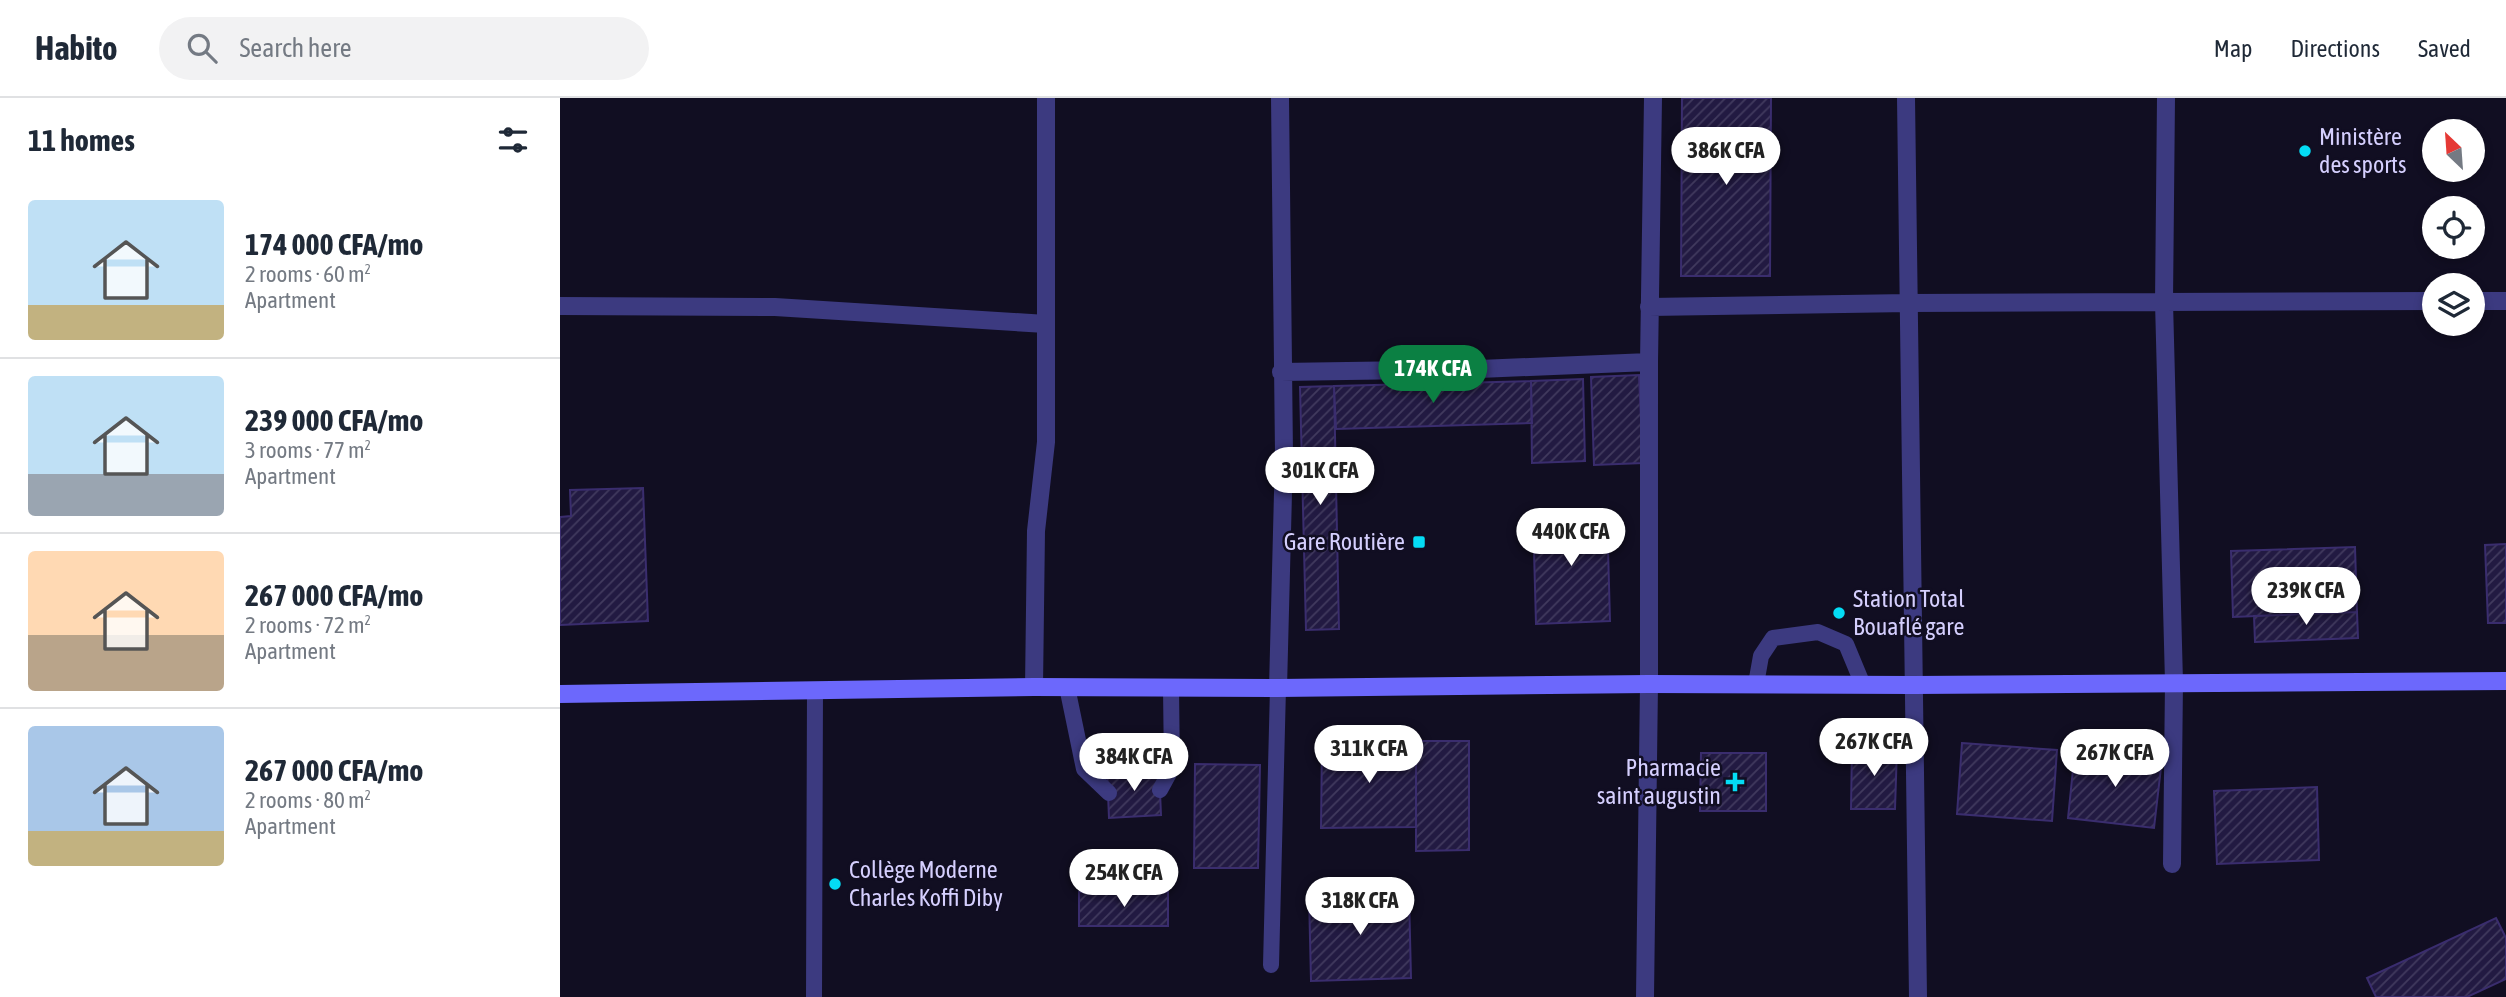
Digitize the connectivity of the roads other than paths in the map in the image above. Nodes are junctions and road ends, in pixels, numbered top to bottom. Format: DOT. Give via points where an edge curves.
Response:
graph roads {
  1 [pos="1046,98"];
  2 [pos="1280,98"];
  3 [pos="1653,98"];
  4 [pos="1906,98"];
  5 [pos="2166,98"];
  6 [pos="2422,301"];
  7 [pos="2485,301"];
  8 [pos="2506,301"];
  9 [pos="2164,302"];
  10 [pos="1909,303"];
  11 [pos="560,306"];
  12 [pos="1649,307"];
  13 [pos="1046,324"];
  14 [pos="1649,362"];
  15 [pos="1281,372"];
  16 [pos="2506,681"];
  17 [pos="2174,682"];
  18 [pos="1649,684"];
  19 [pos="1756,684"];
  20 [pos="1863,685"];
  21 [pos="1913,685"];
  22 [pos="1034,687"];
  23 [pos="1067,687"];
  24 [pos="1171,688"];
  25 [pos="1278,688"];
  26 [pos="815,690"];
  27 [pos="560,694"];
  28 [pos="1160,790"];
  29 [pos="1108,793"];
  30 [pos="2172,864"];
  31 [pos="1271,965"];
  32 [pos="814,997"];
  33 [pos="1644,997"];
  34 [pos="1918,997"];
  1 -- 13 [label="street"];
  2 -- 15 [label="street"];
  3 -- 12 [label="street"];
  4 -- 10 [label="street"];
  5 -- 9 [label="street"];
  6 -- 9 [label="street"];
  7 -- 8 [label="street"];
  9 -- 10 [label="street"];
  9 -- 17 [label="street"];
  10 -- 12 [label="street"];
  10 -- 21 [label="street"];
  11 -- 13 [label="street" via="775,307"];
  12 -- 14 [label="street"];
  13 -- 22 [label="street" via="1046,442 1036,531"];
  14 -- 15 [label="street"];
  14 -- 18 [label="street"];
  15 -- 25 [label="street" via="1284,454"];
  16 -- 17 [label="main road"];
  17 -- 21 [label="main road"];
  17 -- 30 [label="street"];
  18 -- 19 [label="main road"];
  18 -- 25 [label="main road"];
  18 -- 33 [label="street"];
  19 -- 20 [label="main road"];
  19 -- 20 [label="lane" via="1760,656 1773,638 1818,632 1846,643"];
  20 -- 21 [label="main road"];
  21 -- 34 [label="street"];
  22 -- 23 [label="main road"];
  22 -- 26 [label="main road"];
  23 -- 24 [label="main road"];
  23 -- 29 [label="lane" via="1084,769"];
  24 -- 25 [label="main road"];
  24 -- 28 [label="lane" via="1172,768"];
  25 -- 31 [label="lane"];
  26 -- 27 [label="main road"];
  26 -- 32 [label="lane"];
}
